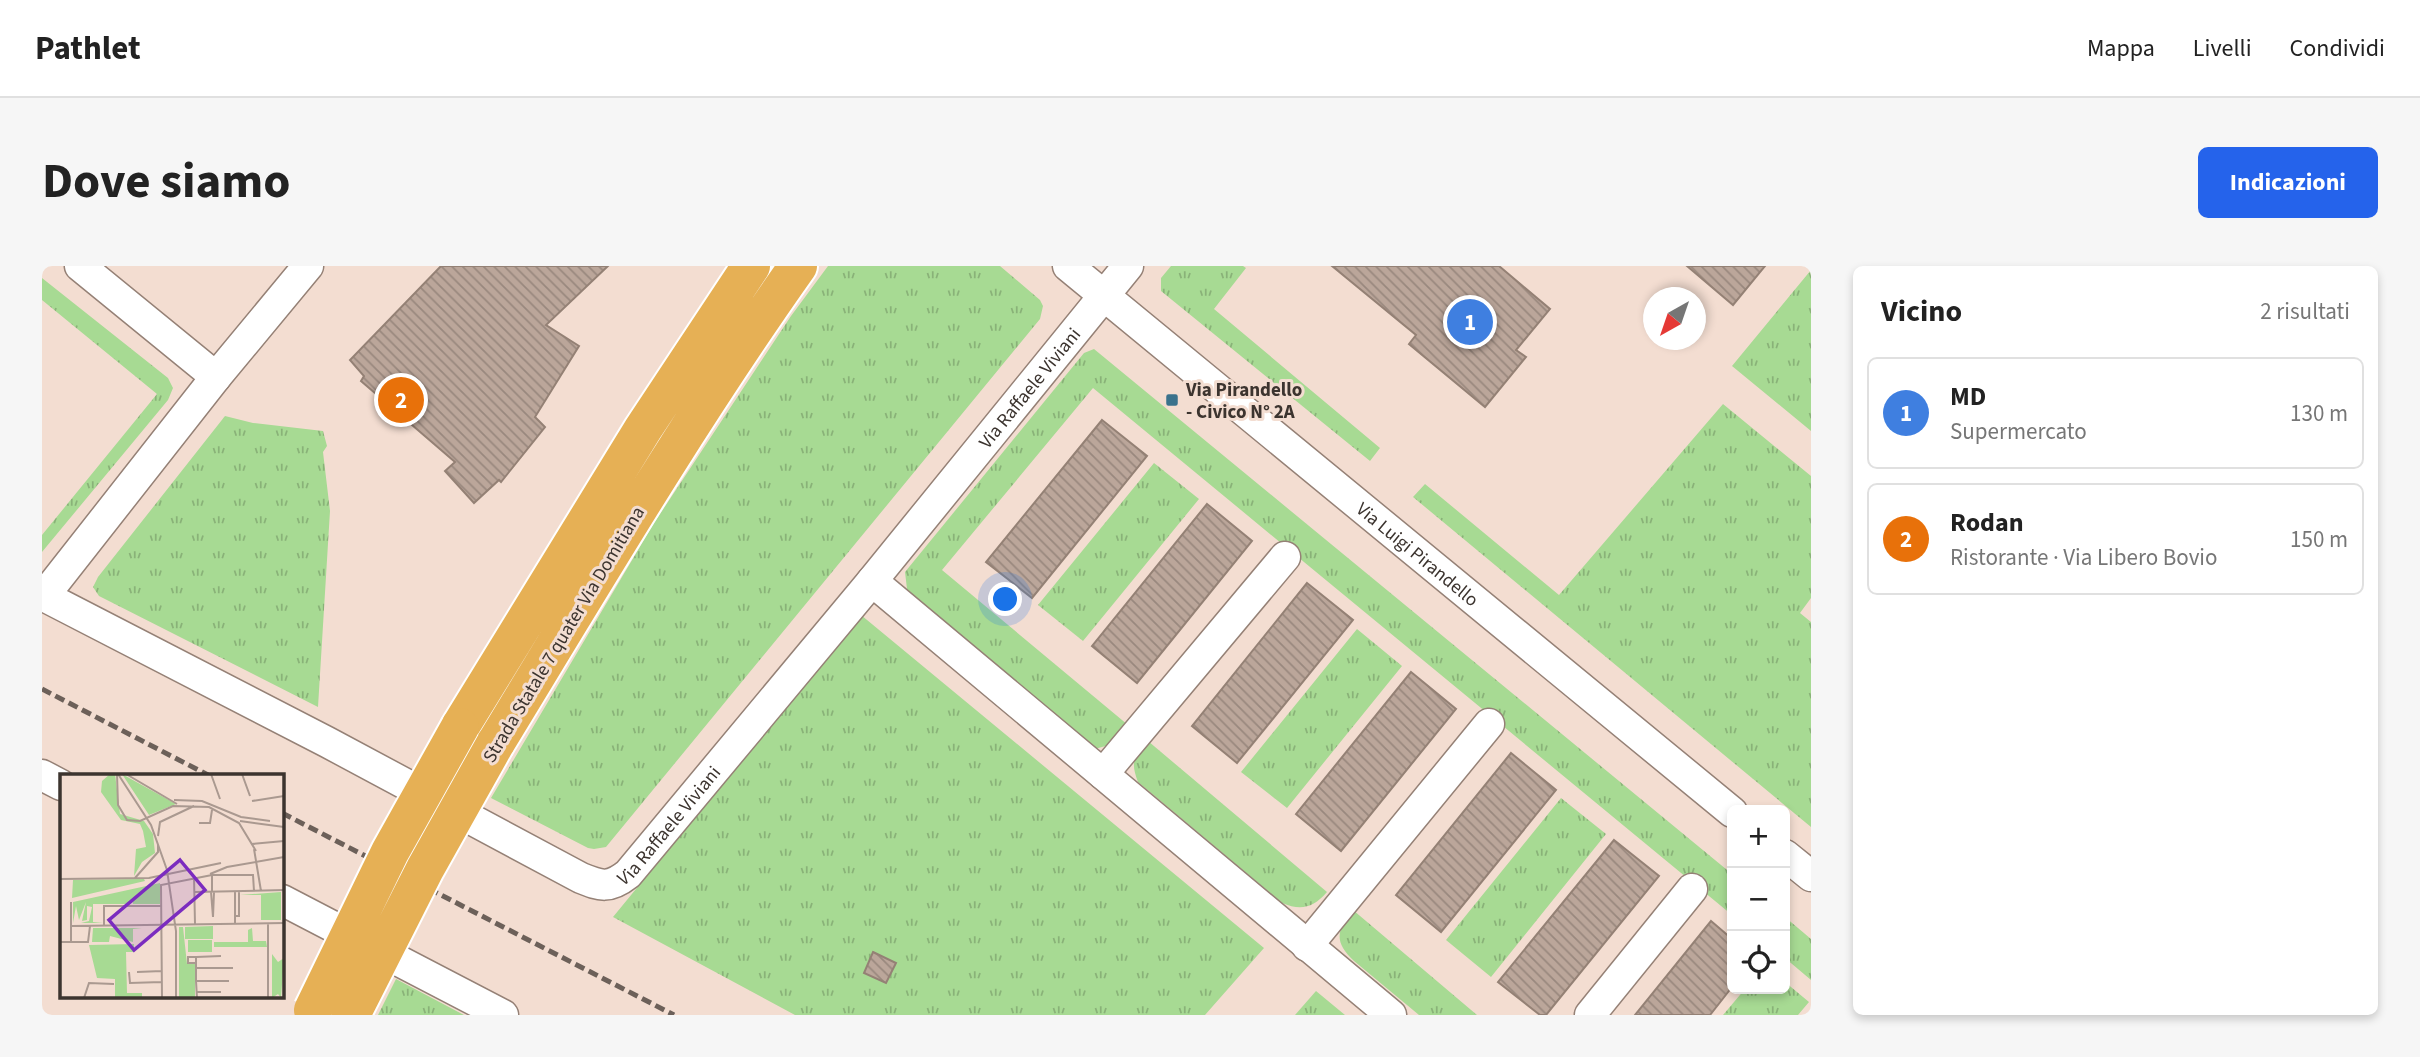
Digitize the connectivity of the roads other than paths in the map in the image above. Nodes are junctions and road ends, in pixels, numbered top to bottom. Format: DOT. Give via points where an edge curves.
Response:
graph roads {
  1 [pos="80,266"];
  2 [pos="308,266"];
  3 [pos="751,266"];
  4 [pos="798,266"];
  5 [pos="1068,266"];
  6 [pos="1128,266"];
  7 [pos="1103,296"];
  8 [pos="216,377"];
  9 [pos="1285,557"];
  10 [pos="872,581"];
  11 [pos="43,595"];
  12 [pos="1489,724"];
  13 [pos="1103,774"];
  14 [pos="42,775"];
  15 [pos="60,784"];
  16 [pos="1727,808"];
  17 [pos="1790,859"];
  18 [pos="1811,876"];
  19 [pos="1692,889"];
  20 [pos="284,901"];
  21 [pos="1307,946"];
  22 [pos="311,1012"];
  23 [pos="351,1015"];
  24 [pos="503,1015"];
  25 [pos="1391,1015"];
  26 [pos="1590,1015"];
  1 -- 8 [label="street"];
  2 -- 8 [label="street"];
  3 -- 22 [label="highway, Strada Statale 7 quater Via Domitiana, bridge" via="643,429 460,727 390,852"];
  4 -- 23 [label="highway, Strada Statale 7 quater Via Domitiana, bridge" via="620,537 495,744"];
  5 -- 7 [label="street, Via Luigi Pirandello"];
  6 -- 7 [label="street, Via Raffaele Viviani"];
  7 -- 10 [label="street, Via Raffaele Viviani"];
  7 -- 16 [label="street, Via Luigi Pirandello"];
  8 -- 11 [label="street"];
  9 -- 13 [label="street"];
  10 -- 11 [label="street, Via Raffaele Viviani" via="628,874 606,886 580,878"];
  10 -- 13 [label="street"];
  12 -- 21 [label="street"];
  13 -- 21 [label="street"];
  14 -- 15 [label="street"];
  17 -- 18 [label="street"];
  19 -- 26 [label="street"];
  20 -- 24 [label="street"];
  21 -- 25 [label="street"];
}
